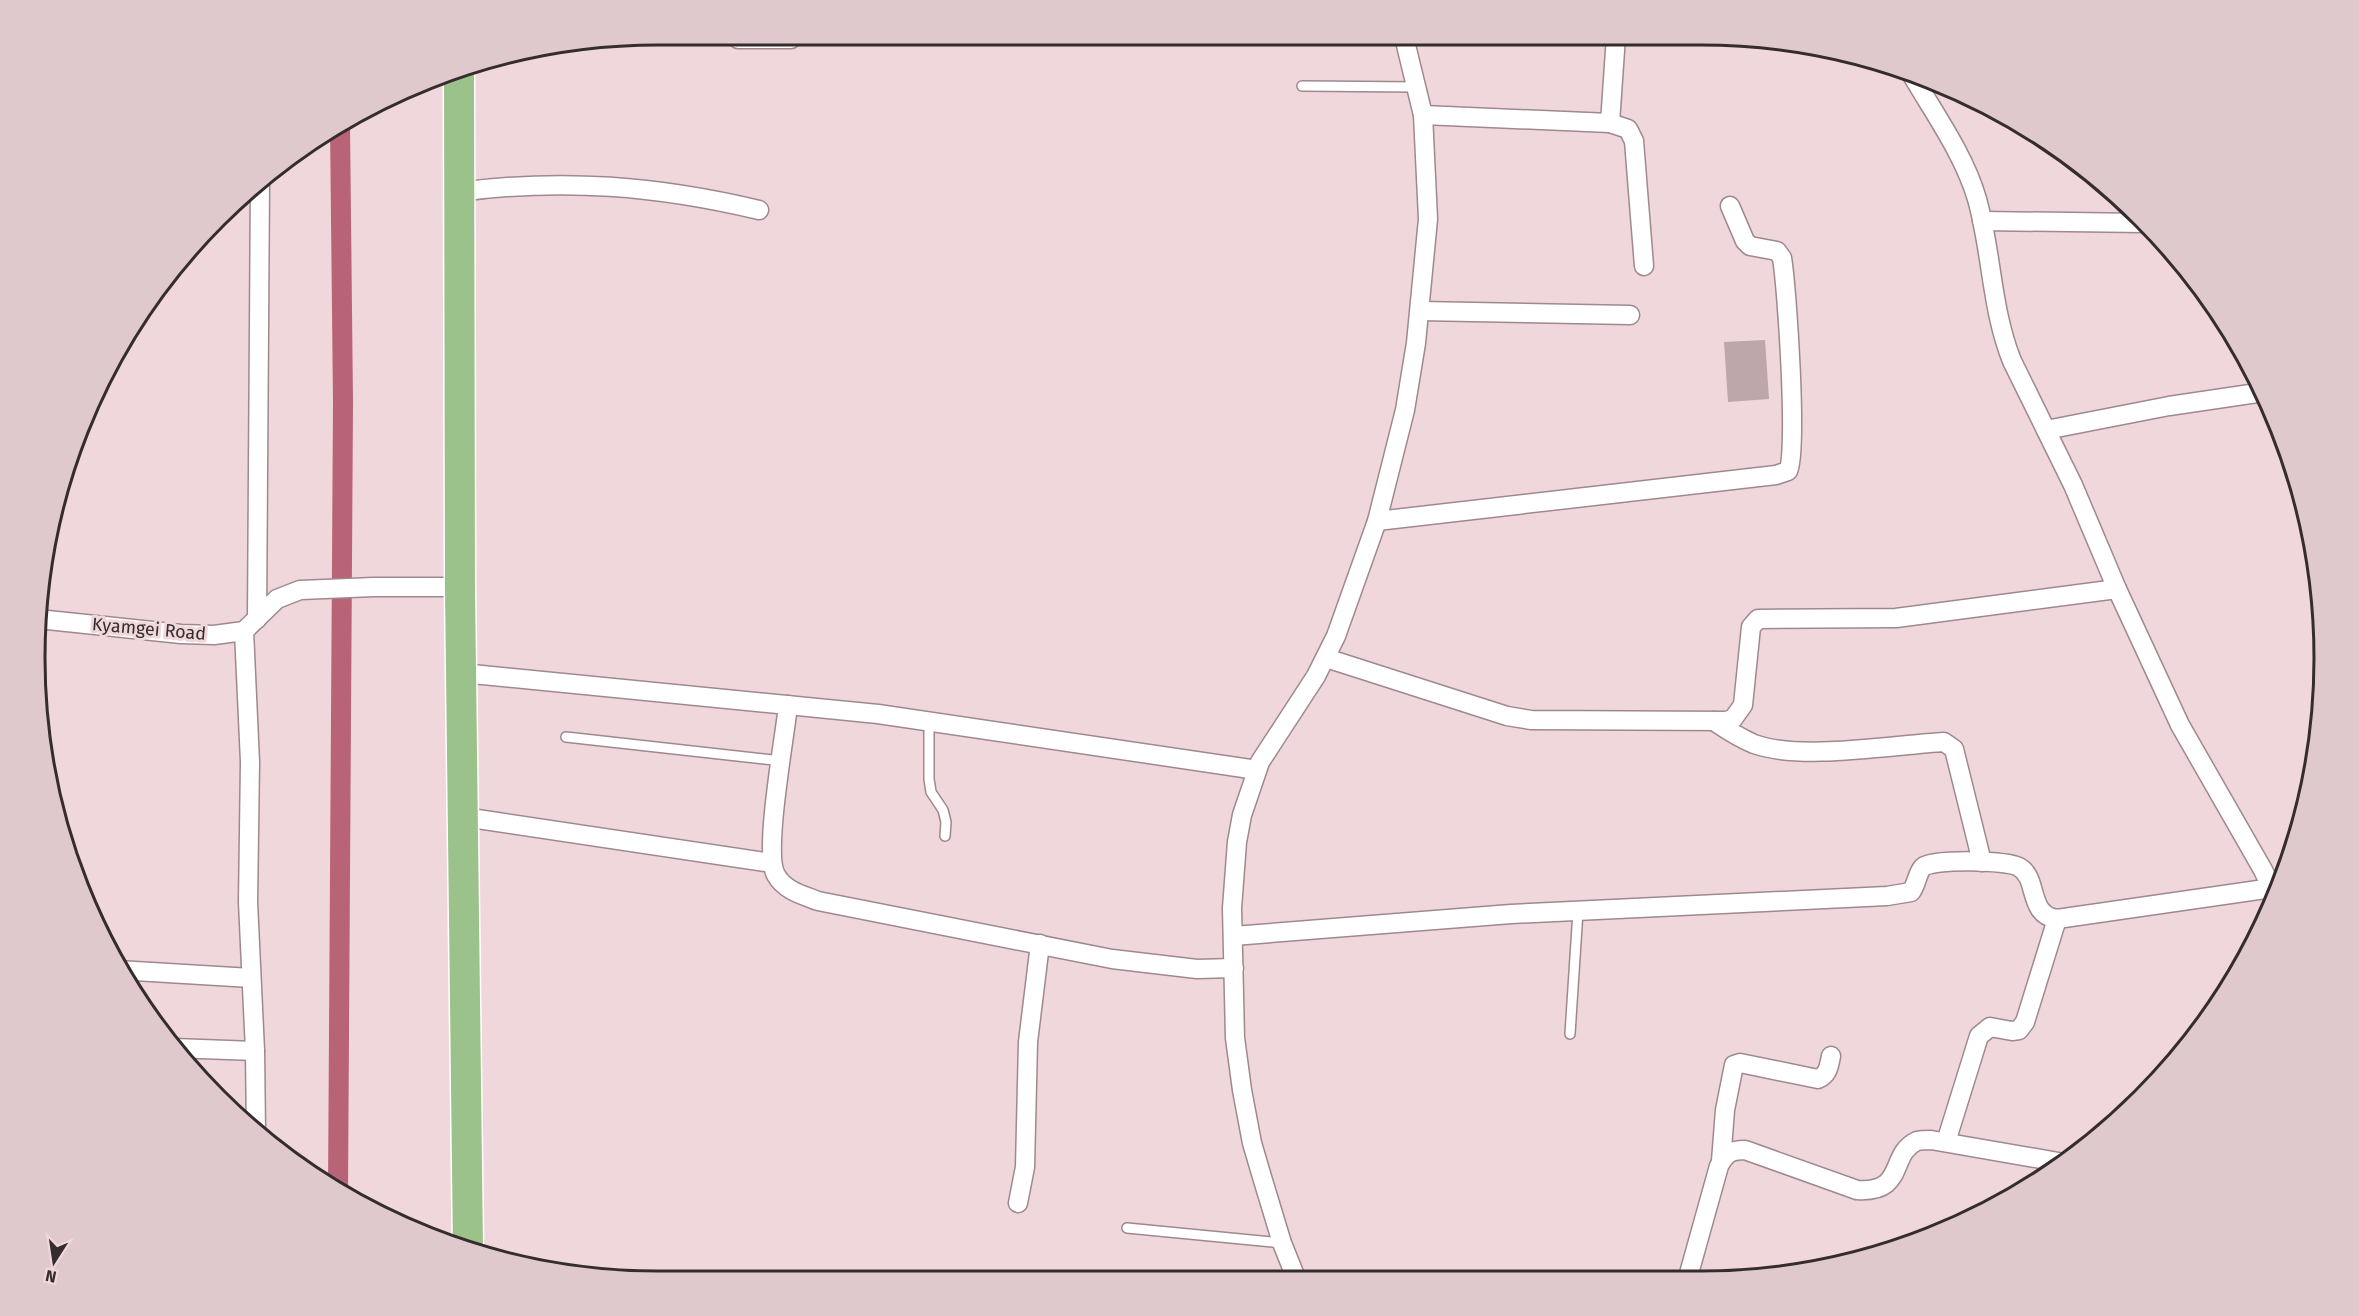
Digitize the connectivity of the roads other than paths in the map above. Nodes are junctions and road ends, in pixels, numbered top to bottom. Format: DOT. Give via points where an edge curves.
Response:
graph roads {
  1 [pos="1406,45"];
  2 [pos="1615,45"];
  3 [pos="459,79"];
  4 [pos="1302,86"];
  5 [pos="1919,86"];
  6 [pos="1417,87"];
  7 [pos="1423,115"];
  8 [pos="1610,123"];
  9 [pos="260,192"];
  10 [pos="459,192"];
  11 [pos="1730,206"];
  12 [pos="759,210"];
  13 [pos="1982,221"];
  14 [pos="2132,223"];
  15 [pos="1644,266"];
  16 [pos="1420,311"];
  17 [pos="1630,315"];
  18 [pos="2254,393"];
  19 [pos="2046,430"];
  20 [pos="1377,521"];
  21 [pos="460,587"];
  22 [pos="2117,589"];
  23 [pos="46,620"];
  24 [pos="251,625"];
  25 [pos="1326,658"];
  26 [pos="462,673"];
  27 [pos="789,705"];
  28 [pos="929,721"];
  29 [pos="1714,721"];
  30 [pos="566,737"];
  31 [pos="782,761"];
  32 [pos="1257,770"];
  33 [pos="464,817"];
  34 [pos="945,836"];
  35 [pos="772,862"];
  36 [pos="1982,862"];
  37 [pos="2271,883"];
  38 [pos="2268,891"];
  39 [pos="1578,911"];
  40 [pos="2057,919"];
  41 [pos="1233,936"];
  42 [pos="1040,944"];
  43 [pos="1234,968"];
  44 [pos="131,971"];
  45 [pos="252,978"];
  46 [pos="1570,1034"];
  47 [pos="186,1049"];
  48 [pos="255,1052"];
  49 [pos="1831,1056"];
  50 [pos="256,1120"];
  51 [pos="1946,1142"];
  52 [pos="1721,1161"];
  53 [pos="2052,1161"];
  54 [pos="1018,1203"];
  55 [pos="1128,1228"];
  56 [pos="468,1240"];
  57 [pos="1282,1243"];
  58 [pos="1293,1271"];
  59 [pos="1689,1271"];
  1 -- 6 [label="street"];
  2 -- 8 [label="street"];
  3 -- 10 [label="highway"];
  4 -- 6 [label="lane"];
  5 -- 13 [label="street" via="1968,174"];
  6 -- 7 [label="street"];
  7 -- 8 [label="street"];
  7 -- 16 [label="street" via="1428,219"];
  8 -- 15 [label="street" via="1628,129 1634,141"];
  9 -- 24 [label="street"];
  10 -- 12 [label="street" via="536,185 622,186"];
  10 -- 21 [label="highway"];
  11 -- 20 [label="street" via="1750,246 1777,251 1782,258 1792,414 1792,459 1788,471"];
  13 -- 14 [label="street"];
  13 -- 19 [label="street" via="2004,341"];
  16 -- 17 [label="street"];
  16 -- 20 [label="street" via="1405,410"];
  18 -- 19 [label="street"];
  19 -- 22 [label="street"];
  20 -- 25 [label="street"];
  21 -- 24 [label="street" via="300,590 277,598"];
  21 -- 26 [label="highway"];
  22 -- 29 [label="street" via="1896,618 1758,619 1751,627 1743,705 1733,719"];
  22 -- 37 [label="street" via="2180,725"];
  23 -- 24 [label="street, Kyamgei Road" via="214,635"];
  24 -- 45 [label="street" via="248,902"];
  25 -- 29 [label="street" via="1531,720"];
  25 -- 32 [label="street"];
  26 -- 27 [label="street"];
  26 -- 33 [label="highway"];
  27 -- 28 [label="street"];
  27 -- 31 [label="street"];
  28 -- 32 [label="street"];
  28 -- 34 [label="lane" via="929,779 931,792 943,810"];
  29 -- 36 [label="street" via="1756,744 1794,751 1944,742 1951,745"];
  30 -- 31 [label="lane"];
  31 -- 35 [label="street" via="772,831"];
  32 -- 41 [label="street" via="1237,842"];
  33 -- 35 [label="street"];
  33 -- 56 [label="highway"];
  35 -- 42 [label="street" via="776,875 788,889 818,901"];
  36 -- 39 [label="street" via="1925,865 1915,887 1906,894"];
  36 -- 40 [label="street" via="2019,867 2041,911 2047,918"];
  38 -- 40 [label="street"];
  39 -- 41 [label="street"];
  39 -- 46 [label="lane"];
  40 -- 51 [label="street" via="2025,1022 2019,1030 1990,1027 1979,1036"];
  41 -- 43 [label="street"];
  42 -- 43 [label="street" via="1156,966"];
  42 -- 54 [label="street" via="1029,1042 1025,1167"];
  43 -- 57 [label="street" via="1235,1038 1242,1090 1252,1143"];
  44 -- 45 [label="street"];
  45 -- 48 [label="street"];
  47 -- 48 [label="street"];
  48 -- 50 [label="street"];
  49 -- 52 [label="street" via="1827,1071 1818,1078 1734,1065"];
  51 -- 52 [label="street" via="1917,1141 1906,1150 1892,1178 1881,1188 1870,1191 1857,1190 1745,1150 1734,1150"];
  51 -- 53 [label="street"];
  52 -- 59 [label="street"];
  55 -- 57 [label="lane"];
  57 -- 58 [label="street"];
}
